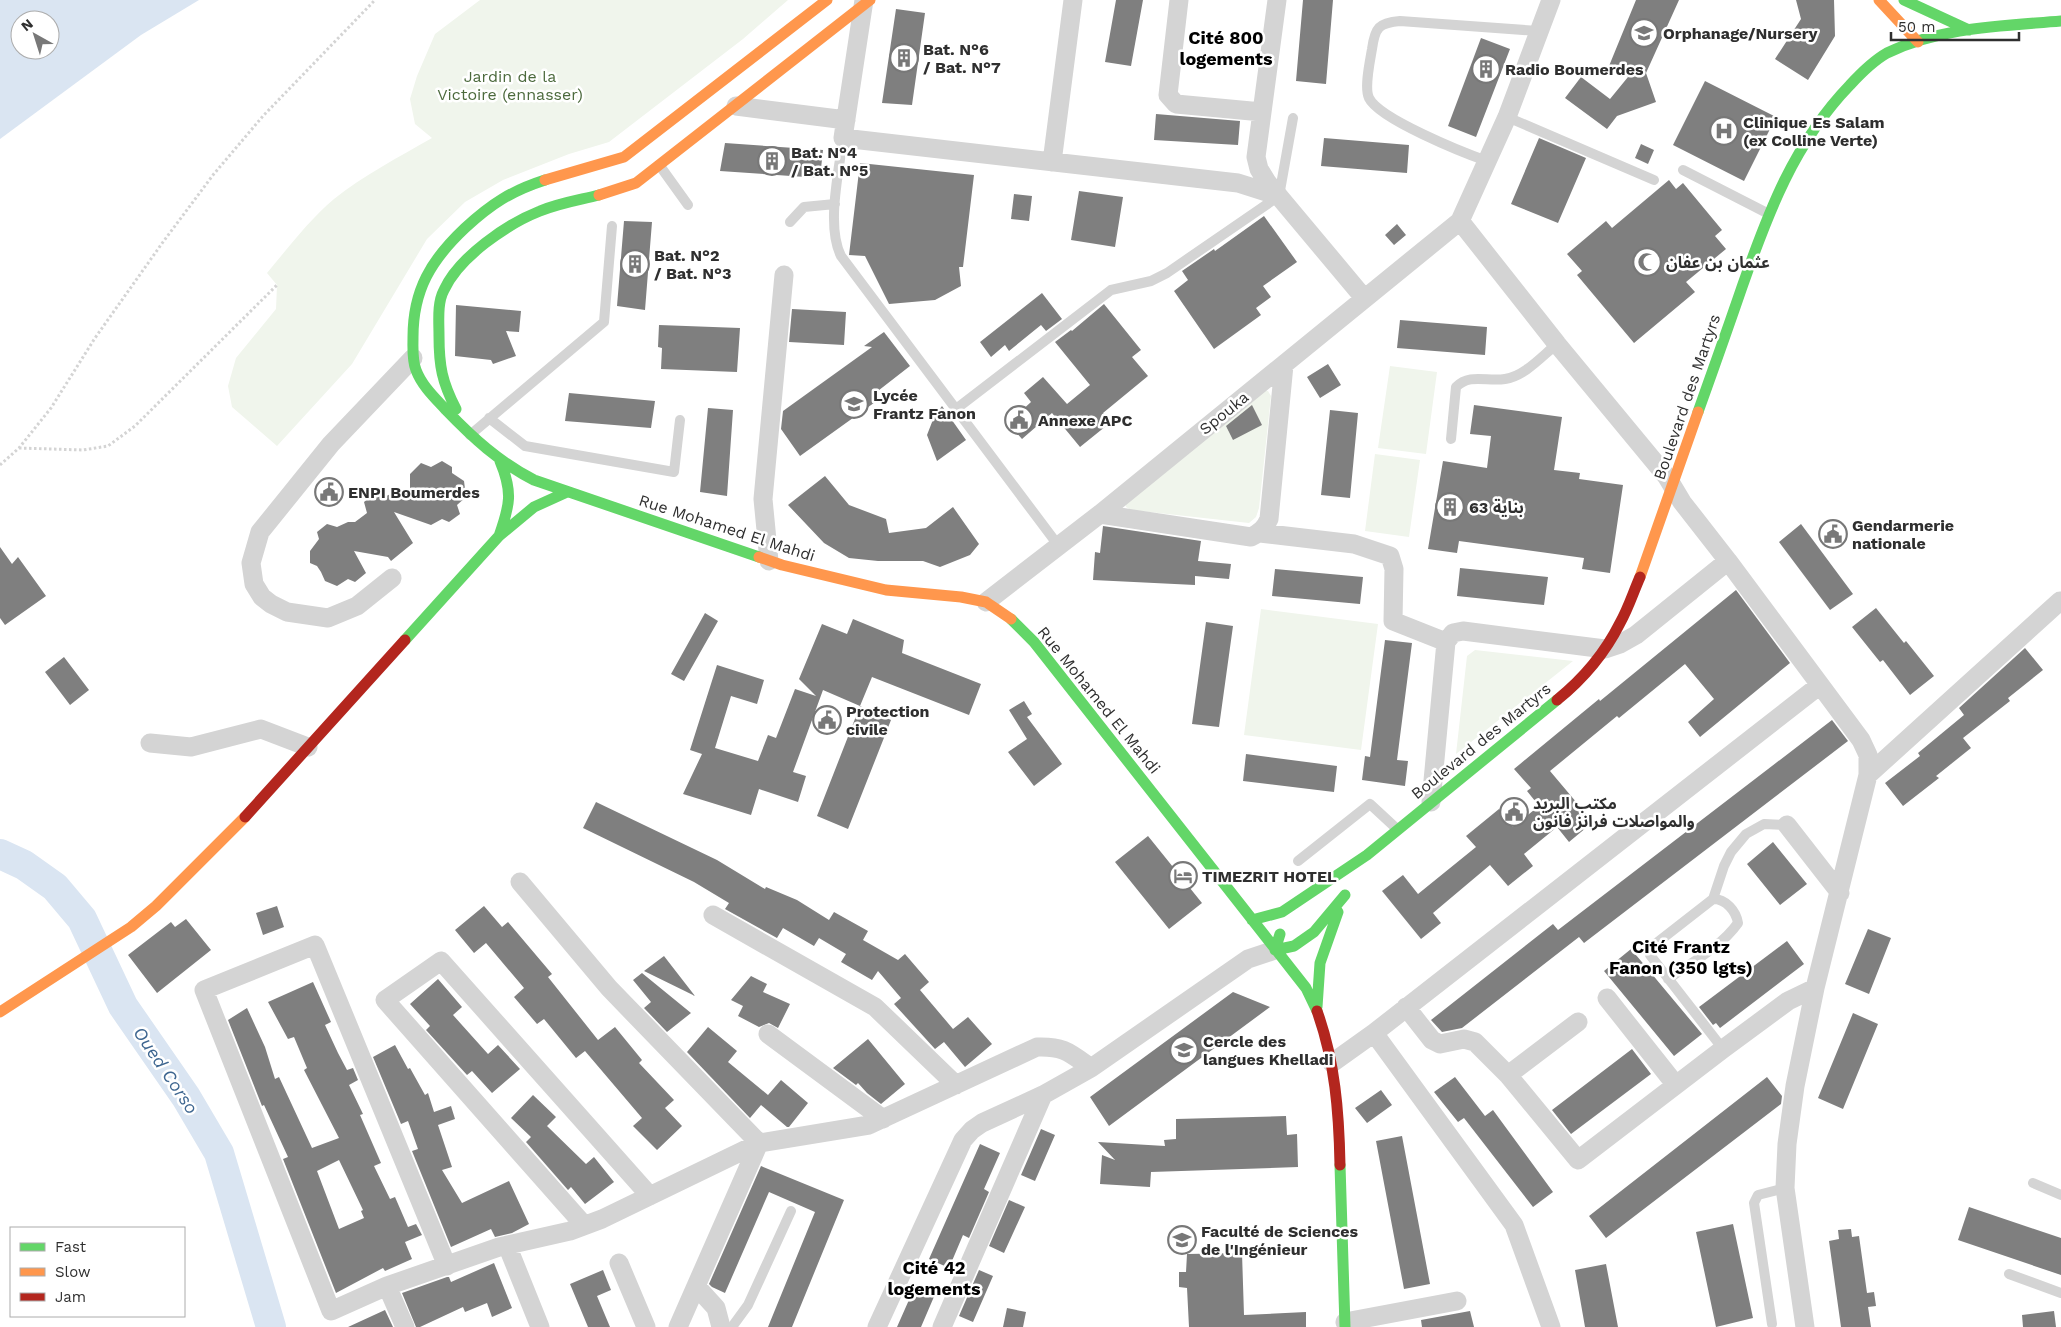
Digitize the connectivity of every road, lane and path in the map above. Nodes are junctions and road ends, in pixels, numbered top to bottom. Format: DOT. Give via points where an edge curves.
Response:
graph roads {
  1 [pos="375,0"];
  2 [pos="827,0"];
  3 [pos="1073,0"];
  4 [pos="1179,0"];
  5 [pos="1277,0"];
  6 [pos="1551,0"];
  7 [pos="1878,0"];
  8 [pos="1904,0"];
  9 [pos="866,2"];
  10 [pos="2061,21"];
  11 [pos="1969,30"];
  12 [pos="1538,31"];
  13 [pos="1918,42"];
  14 [pos="736,106"];
  15 [pos="1262,112"];
  16 [pos="1507,116"];
  17 [pos="1293,118"];
  18 [pos="845,129"];
  19 [pos="1487,161"];
  20 [pos="1052,162"];
  21 [pos="660,166"];
  22 [pos="1682,170"];
  23 [pos="1654,180"];
  24 [pos="1279,196"];
  25 [pos="835,204"];
  26 [pos="688,205"];
  27 [pos="1768,214"];
  28 [pos="1460,221"];
  29 [pos="790,222"];
  30 [pos="612,226"];
  31 [pos="784,274"];
  32 [pos="277,285"];
  33 [pos="1364,298"];
  34 [pos="1557,344"];
  35 [pos="414,358"];
  36 [pos="1284,365"];
  37 [pos="956,409"];
  38 [pos="489,418"];
  39 [pos="680,420"];
  40 [pos="469,435"];
  41 [pos="1451,439"];
  42 [pos="19,448"];
  43 [pos="500,461"];
  44 [pos="0,465"];
  45 [pos="1672,487"];
  46 [pos="567,492"];
  47 [pos="1100,514"];
  48 [pos="1260,533"];
  49 [pos="499,536"];
  50 [pos="1058,545"];
  51 [pos="769,561"];
  52 [pos="1728,561"];
  53 [pos="392,578"];
  54 [pos="2060,601"];
  55 [pos="986,602"];
  56 [pos="1446,642"];
  57 [pos="1605,649"];
  58 [pos="1820,685"];
  59 [pos="150,743"];
  60 [pos="308,747"];
  61 [pos="1868,776"];
  62 [pos="1431,802"];
  63 [pos="1787,825"];
  64 [pos="1397,830"];
  65 [pos="1367,854"];
  66 [pos="1298,860"];
  67 [pos="520,882"];
  68 [pos="1326,882"];
  69 [pos="1350,887"];
  70 [pos="1840,893"];
  71 [pos="1713,899"];
  72 [pos="713,915"];
  73 [pos="1252,920"];
  74 [pos="1276,950"];
  75 [pos="1668,979"];
  76 [pos="1815,988"];
  77 [pos="1607,998"];
  78 [pos="1317,1007"];
  79 [pos="1406,1007"];
  80 [pos="0,1012"];
  81 [pos="1578,1022"];
  82 [pos="1374,1033"];
  83 [pos="768,1034"];
  84 [pos="1723,1049"];
  85 [pos="1332,1063"];
  86 [pos="1090,1068"];
  87 [pos="1508,1075"];
  88 [pos="1675,1084"];
  89 [pos="956,1085"];
  90 [pos="1043,1095"];
  91 [pos="883,1119"];
  92 [pos="759,1143"];
  93 [pos="2033,1182"];
  94 [pos="1785,1188"];
  95 [pos="2061,1195"];
  96 [pos="650,1196"];
  97 [pos="791,1211"];
  98 [pos="584,1225"];
  99 [pos="507,1245"];
  100 [pos="619,1263"];
  101 [pos="447,1266"];
  102 [pos="2010,1274"];
  103 [pos="387,1286"];
  104 [pos="696,1286"];
  105 [pos="2061,1293"];
  106 [pos="1457,1301"];
  107 [pos="1345,1324"];
  108 [pos="1772,1324"];
  109 [pos="405,1327"];
  110 [pos="540,1327"];
  111 [pos="646,1327"];
  112 [pos="678,1327"];
  113 [pos="721,1327"];
  114 [pos="732,1327"];
  115 [pos="878,1327"];
  116 [pos="942,1327"];
  117 [pos="1551,1327"];
  118 [pos="1806,1327"];
  1 -- 42 [label="path" via="263,116 213,175 95,338 51,408"];
  2 -- 35 [label="main road" via="624,156 602,166 530,185 499,199 474,219 446,244 427,271 416,298 412,330"];
  3 -- 20 [label="street"];
  4 -- 15 [label="street" via="1168,95 1176,104"];
  5 -- 15 [label="street"];
  6 -- 12 [label="street"];
  7 -- 13 [label="main road"];
  8 -- 11 [label="main road"];
  9 -- 14 [label="main road"];
  9 -- 18 [label="street"];
  10 -- 11 [label="main road, Boulevard des Martyrs"];
  11 -- 13 [label="main road, Boulevard des Martyrs"];
  12 -- 16 [label="street"];
  12 -- 19 [label="lane" via="1400,21 1384,23 1374,34 1367,90 1369,99 1410,128 1449,148"];
  13 -- 27 [label="main road, Boulevard des Martyrs" via="1886,54 1838,96 1807,137"];
  14 -- 18 [label="street"];
  14 -- 21 [label="main road"];
  15 -- 24 [label="street" via="1256,157 1258,169"];
  16 -- 19 [label="street"];
  16 -- 23 [label="lane"];
  17 -- 24 [label="lane"];
  18 -- 20 [label="street"];
  18 -- 25 [label="lane"];
  19 -- 28 [label="street"];
  20 -- 24 [label="street" via="1238,184"];
  21 -- 26 [label="lane"];
  21 -- 40 [label="main road" via="620,190 525,217 465,262 450,279 440,308 441,368 444,386"];
  22 -- 27 [label="lane"];
  24 -- 33 [label="street"];
  24 -- 37 [label="lane" via="1167,273 1151,281 1111,290"];
  25 -- 29 [label="lane" via="804,207"];
  25 -- 37 [label="lane" via="835,244 841,256"];
  27 -- 45 [label="main road, Boulevard des Martyrs"];
  28 -- 33 [label="street, Spouka"];
  28 -- 34 [label="street"];
  30 -- 38 [label="lane" via="604,322"];
  31 -- 51 [label="street" via="763,499"];
  32 -- 42 [label="path" via="135,426 108,446 83,450"];
  33 -- 36 [label="street, Spouka"];
  34 -- 41 [label="lane" via="1513,376 1461,381 1456,387"];
  34 -- 45 [label="street"];
  35 -- 40 [label="main road" via="418,373 429,390"];
  35 -- 53 [label="street" via="331,444 260,532 251,563 254,584 271,604 287,612 328,618 358,606"];
  36 -- 47 [label="street, Spouka"];
  36 -- 48 [label="street" via="1269,518"];
  37 -- 50 [label="lane"];
  38 -- 39 [label="lane" via="525,446 674,472"];
  38 -- 40 [label="lane"];
  40 -- 43 [label="main road, Rue Mohamed El Mahdi"];
  42 -- 44 [label="path"];
  43 -- 46 [label="main road, Rue Mohamed El Mahdi" via="534,480"];
  43 -- 49 [label="main road" via="511,490"];
  45 -- 52 [label="street"];
  45 -- 57 [label="main road, Boulevard des Martyrs" via="1640,577 1620,624"];
  46 -- 49 [label="main road" via="534,508"];
  46 -- 51 [label="main road, Rue Mohamed El Mahdi"];
  47 -- 48 [label="street" via="1251,537"];
  47 -- 50 [label="street, Spouka"];
  48 -- 56 [label="street" via="1354,544 1390,556 1394,569 1393,621"];
  49 -- 60 [label="main road"];
  50 -- 55 [label="street, Spouka"];
  51 -- 55 [label="main road, Rue Mohamed El Mahdi" via="886,590"];
  52 -- 57 [label="street" via="1636,636"];
  52 -- 58 [label="street"];
  54 -- 61 [label="street"];
  55 -- 73 [label="main road, Rue Mohamed El Mahdi" via="1010,618 1034,642"];
  56 -- 57 [label="street" via="1453,633 1462,631"];
  56 -- 62 [label="street"];
  57 -- 62 [label="main road, Boulevard des Martyrs" via="1574,686"];
  58 -- 61 [label="street" via="1861,740 1868,755"];
  58 -- 79 [label="street"];
  59 -- 60 [label="street" via="191,747 261,728"];
  60 -- 80 [label="main road" via="229,835 156,906 131,927"];
  61 -- 70 [label="street"];
  62 -- 64 [label="main road, Boulevard des Martyrs"];
  63 -- 70 [label="street"];
  63 -- 71 [label="lane" via="1764,824 1746,834 1731,852"];
  64 -- 65 [label="main road, Boulevard des Martyrs"];
  64 -- 66 [label="lane" via="1370,804"];
  65 -- 68 [label="main road, Boulevard des Martyrs"];
  65 -- 69 [label="main road"];
  67 -- 92 [label="street" via="609,988"];
  68 -- 73 [label="main road" via="1282,912"];
  68 -- 74 [label="main road" via="1289,922 1279,936"];
  69 -- 74 [label="main road" via="1314,932 1294,946"];
  69 -- 78 [label="main road" via="1328,935 1320,963"];
  70 -- 76 [label="street"];
  71 -- 75 [label="lane" via="1651,950 1650,955"];
  71 -- 75 [label="lane" via="1726,902 1738,923 1710,950"];
  72 -- 89 [label="street" via="875,1006"];
  73 -- 74 [label="main road, Rue Mohamed El Mahdi"];
  74 -- 78 [label="main road, Rue Mohamed El Mahdi"];
  74 -- 86 [label="street" via="1248,959"];
  75 -- 84 [label="lane"];
  76 -- 84 [label="street" via="1788,1002"];
  76 -- 94 [label="street" via="1795,1086"];
  77 -- 88 [label="street"];
  78 -- 85 [label="main road, Rue Mohamed El Mahdi"];
  79 -- 82 [label="street"];
  79 -- 87 [label="street" via="1432,1040 1440,1044 1464,1040 1476,1042"];
  81 -- 87 [label="street"];
  82 -- 85 [label="street"];
  82 -- 117 [label="street" via="1514,1225"];
  83 -- 91 [label="street"];
  84 -- 88 [label="street"];
  85 -- 107 [label="main road, Rue Mohamed El Mahdi" via="1339,1127"];
  86 -- 89 [label="street" via="1069,1052 1054,1046 1037,1047"];
  86 -- 90 [label="street"];
  87 -- 88 [label="street" via="1578,1160"];
  89 -- 91 [label="street"];
  90 -- 115 [label="street" via="982,1123 963,1140"];
  90 -- 116 [label="street"];
  91 -- 92 [label="street" via="869,1125"];
  92 -- 96 [label="street"];
  92 -- 104 [label="street"];
  93 -- 95 [label="lane"];
  94 -- 108 [label="lane" via="1758,1195 1754,1203"];
  94 -- 118 [label="street"];
  96 -- 98 [label="street"];
  96 -- 98 [label="street" via="441,961 385,1000"];
  97 -- 114 [label="lane" via="748,1305"];
  98 -- 99 [label="street"];
  99 -- 101 [label="street"];
  99 -- 110 [label="street"];
  100 -- 111 [label="street"];
  101 -- 103 [label="street"];
  101 -- 103 [label="street" via="315,945 204,990 331,1311"];
  102 -- 105 [label="lane"];
  103 -- 109 [label="street"];
  104 -- 112 [label="street"];
  104 -- 113 [label="street" via="716,1308"];
  106 -- 107 [label="street"];
}
